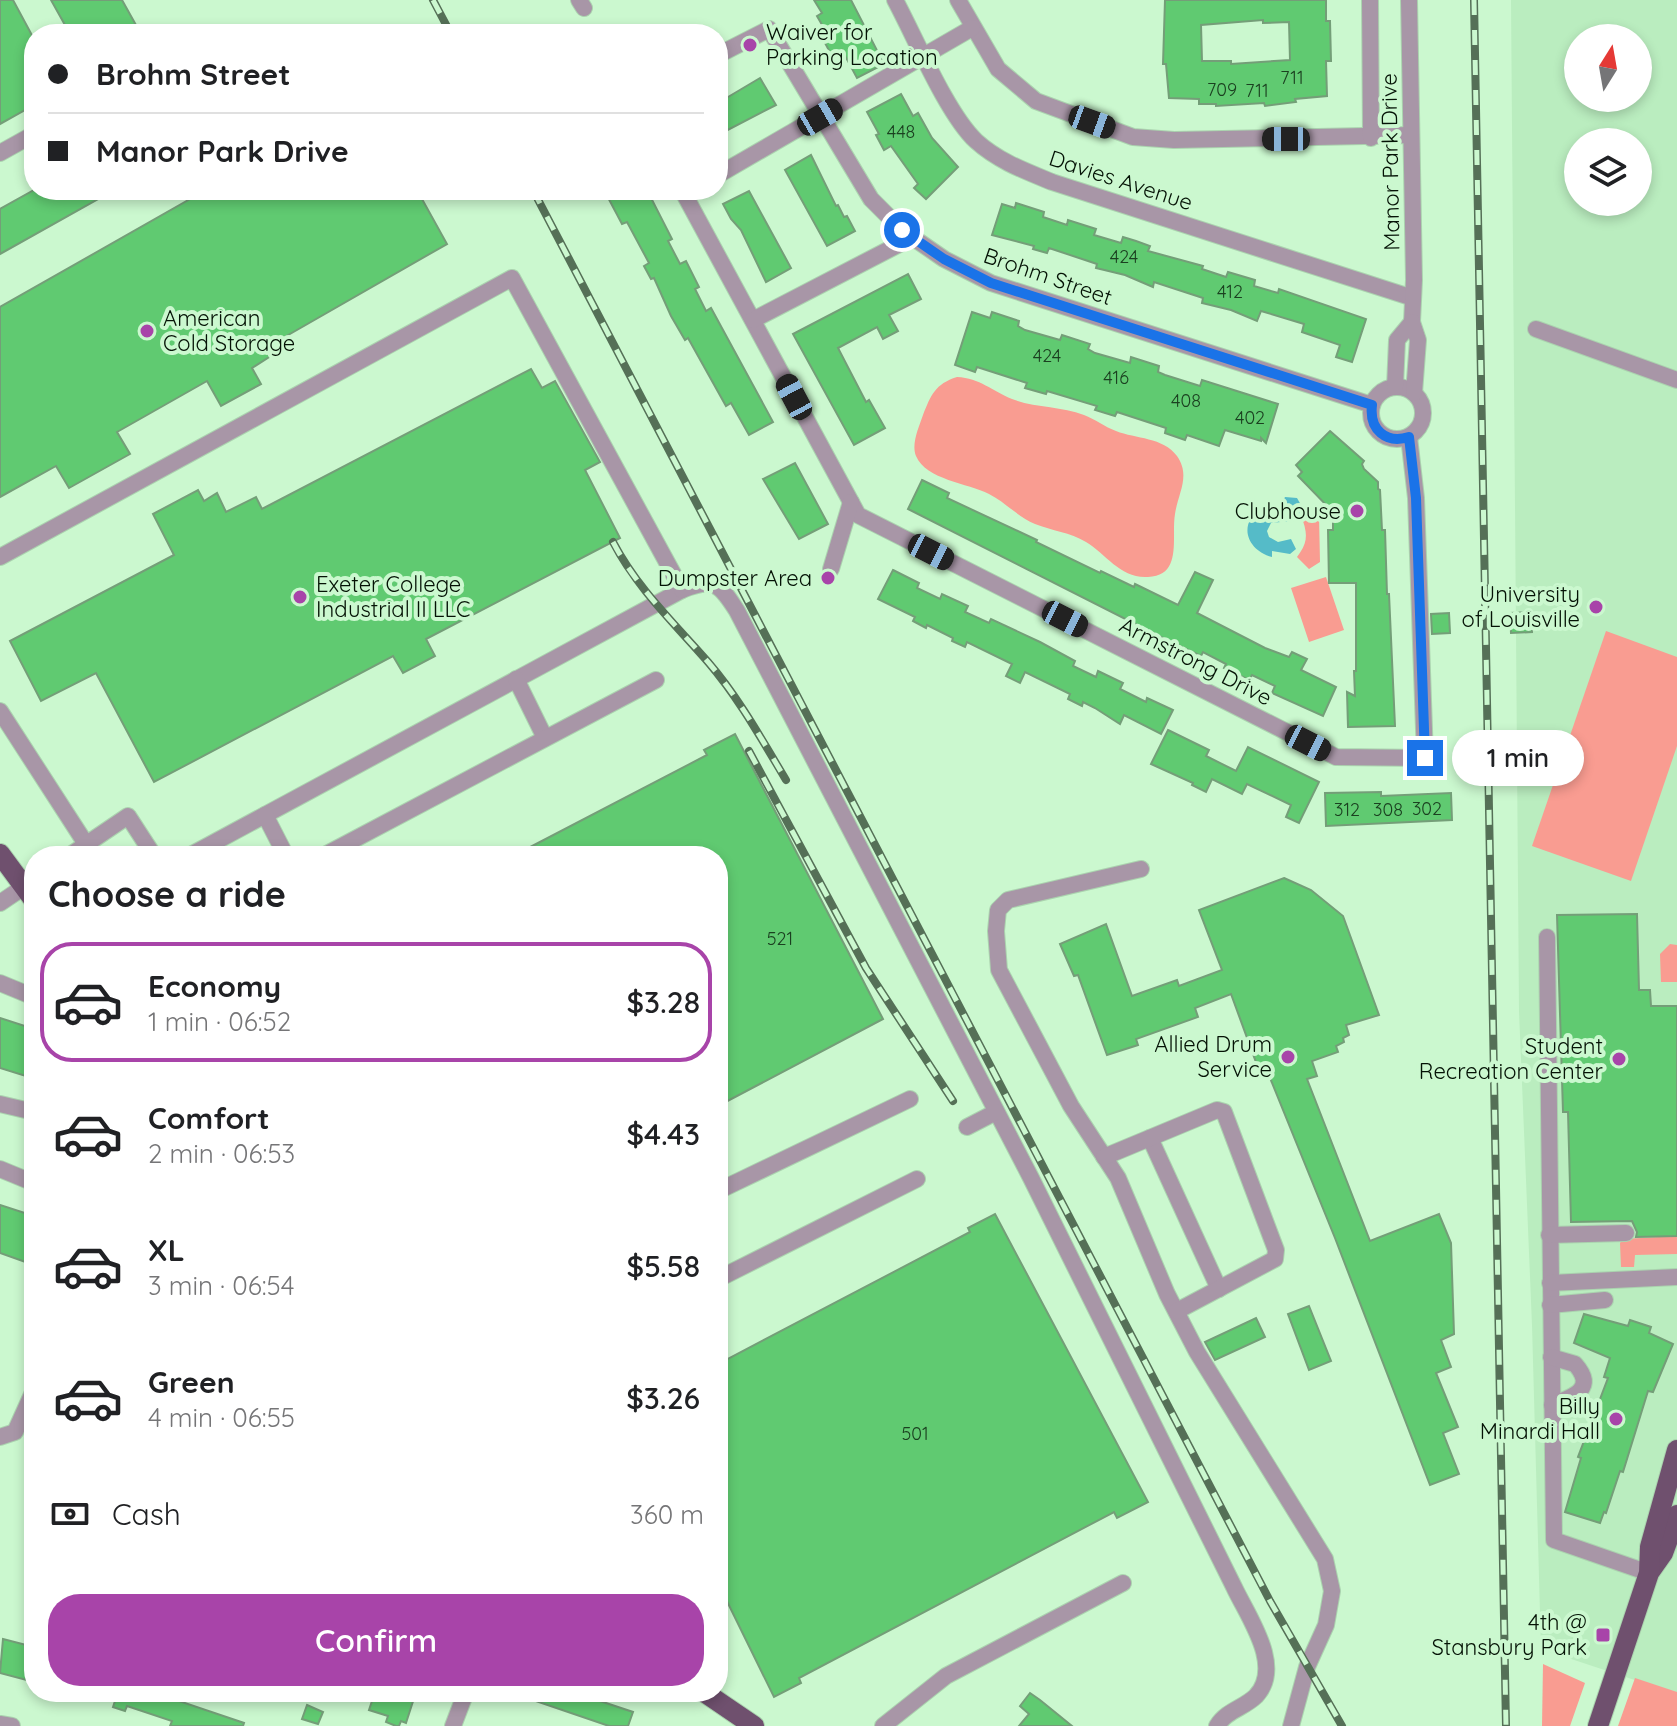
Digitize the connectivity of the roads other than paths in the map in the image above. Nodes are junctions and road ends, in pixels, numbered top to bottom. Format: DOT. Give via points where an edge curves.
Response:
graph roads {
  1 [pos="895,0"];
  2 [pos="958,0"];
  3 [pos="1370,0"];
  4 [pos="1409,0"];
  5 [pos="972,28"];
  6 [pos="728,50"];
  7 [pos="925,57"];
  8 [pos="820,117"];
  9 [pos="1411,135"];
  10 [pos="1371,138"];
  11 [pos="24,140"];
  12 [pos="0,153"];
  13 [pos="728,169"];
  14 [pos="691,200"];
  15 [pos="913,237"];
  16 [pos="1413,298"];
  17 [pos="753,320"];
  18 [pos="1412,322"];
  19 [pos="1536,329"];
  20 [pos="1677,380"];
  21 [pos="1395,387"];
  22 [pos="1414,393"];
  23 [pos="1372,405"];
  24 [pos="1409,437"];
  25 [pos="851,502"];
  26 [pos="0,557"];
  27 [pos="831,569"];
  28 [pos="682,590"];
  29 [pos="516,679"];
  30 [pos="656,680"];
  31 [pos="0,711"];
  32 [pos="545,738"];
  33 [pos="1425,758"];
  34 [pos="265,815"];
  35 [pos="86,844"];
  36 [pos="83,846"];
  37 [pos="148,846"];
  38 [pos="208,846"];
  39 [pos="281,846"];
  40 [pos="342,846"];
  41 [pos="0,854"];
  42 [pos="1141,869"];
  43 [pos="24,880"];
  44 [pos="24,891"];
  45 [pos="0,903"];
  46 [pos="1547,937"];
  47 [pos="0,983"];
  48 [pos="24,993"];
  49 [pos="910,1099"];
  50 [pos="0,1104"];
  51 [pos="24,1110"];
  52 [pos="996,1112"];
  53 [pos="967,1127"];
  54 [pos="1150,1138"];
  55 [pos="1104,1157"];
  56 [pos="0,1169"];
  57 [pos="24,1179"];
  58 [pos="917,1179"];
  59 [pos="728,1186"];
  60 [pos="1626,1233"];
  61 [pos="1549,1235"];
  62 [pos="728,1274"];
  63 [pos="1677,1277"];
  64 [pos="1550,1283"];
  65 [pos="1219,1289"];
  66 [pos="1605,1300"];
  67 [pos="1550,1305"];
  68 [pos="1177,1311"];
  69 [pos="1551,1357"];
  70 [pos="1552,1405"];
  71 [pos="24,1412"];
  72 [pos="0,1437"];
  73 [pos="1677,1450"];
  74 [pos="1677,1515"];
  75 [pos="1649,1573"];
  76 [pos="1123,1583"];
  77 [pos="462,1702"];
  78 [pos="719,1702"];
  79 [pos="0,1724"];
  80 [pos="12,1726"];
  81 [pos="453,1726"];
  82 [pos="754,1726"];
  83 [pos="883,1726"];
  84 [pos="1217,1726"];
  85 [pos="1291,1726"];
  86 [pos="1598,1726"];
  1 -- 7 [label="street, Davies Avenue"];
  2 -- 5 [label="street"];
  3 -- 10 [label="street"];
  4 -- 9 [label="street, Manor Park Drive"];
  5 -- 7 [label="street"];
  5 -- 10 [label="street" via="998,69 1036,101 1133,137"];
  6 -- 8 [label="street, Brohm Street" via="769,29"];
  7 -- 8 [label="street"];
  7 -- 16 [label="street, Davies Avenue" via="956,116 975,140 1006,163"];
  8 -- 13 [label="street"];
  8 -- 15 [label="street, Brohm Street" via="871,199"];
  9 -- 10 [label="street"];
  9 -- 16 [label="street, Manor Park Drive"];
  11 -- 12 [label="street"];
  14 -- 17 [label="street, Armstrong Drive"];
  15 -- 17 [label="street"];
  15 -- 23 [label="street, Brohm Street" via="991,283"];
  16 -- 18 [label="street, Manor Park Drive"];
  17 -- 25 [label="street, Armstrong Drive"];
  18 -- 21 [label="street, Manor Park Drive" via="1397,340"];
  18 -- 22 [label="street, Manor Park Drive" via="1418,340"];
  19 -- 20 [label="street"];
  21 -- 22 [label="street"];
  21 -- 23 [label="street" via="1377,396"];
  22 -- 24 [label="street, Manor Park Drive" via="1422,421"];
  23 -- 24 [label="street" via="1380,434"];
  24 -- 33 [label="street, Manor Park Drive"];
  25 -- 27 [label="street"];
  25 -- 33 [label="street, Armstrong Drive" via="858,515 1336,757"];
  26 -- 28 [label="street" via="512,278"];
  28 -- 29 [label="street"];
  28 -- 52 [label="street" via="711,584 737,611"];
  29 -- 32 [label="street"];
  29 -- 34 [label="street"];
  30 -- 32 [label="street"];
  31 -- 35 [label="street"];
  32 -- 40 [label="street"];
  34 -- 38 [label="street"];
  34 -- 39 [label="street"];
  35 -- 36 [label="street"];
  35 -- 37 [label="street" via="128,816"];
  41 -- 43 [label="main road"];
  42 -- 55 [label="street" via="1008,900 998,910 999,970"];
  44 -- 45 [label="street"];
  46 -- 61 [label="street"];
  47 -- 48 [label="street"];
  49 -- 59 [label="street"];
  50 -- 51 [label="street"];
  52 -- 53 [label="street"];
  52 -- 84 [label="street" via="1264,1651 1263,1687"];
  54 -- 55 [label="street"];
  54 -- 65 [label="street"];
  54 -- 65 [label="street" via="1217,1110 1224,1112 1276,1250 1275,1259"];
  55 -- 68 [label="street"];
  56 -- 57 [label="street"];
  58 -- 62 [label="street"];
  60 -- 61 [label="street"];
  61 -- 64 [label="street"];
  63 -- 64 [label="street"];
  64 -- 67 [label="street"];
  65 -- 68 [label="street"];
  66 -- 67 [label="street"];
  67 -- 69 [label="street"];
  68 -- 85 [label="street" via="1325,1559 1332,1591 1326,1625 1307,1667"];
  69 -- 70 [label="street"];
  69 -- 70 [label="street" via="1575,1364 1583,1377 1583,1386 1573,1397"];
  70 -- 75 [label="street" via="1554,1540"];
  71 -- 72 [label="street" via="15,1432"];
  73 -- 75 [label="main road" via="1650,1547"];
  74 -- 75 [label="main road"];
  75 -- 86 [label="main road"];
  76 -- 83 [label="street" via="946,1676"];
  77 -- 81 [label="street"];
  78 -- 82 [label="main road"];
  79 -- 80 [label="street"];
}
